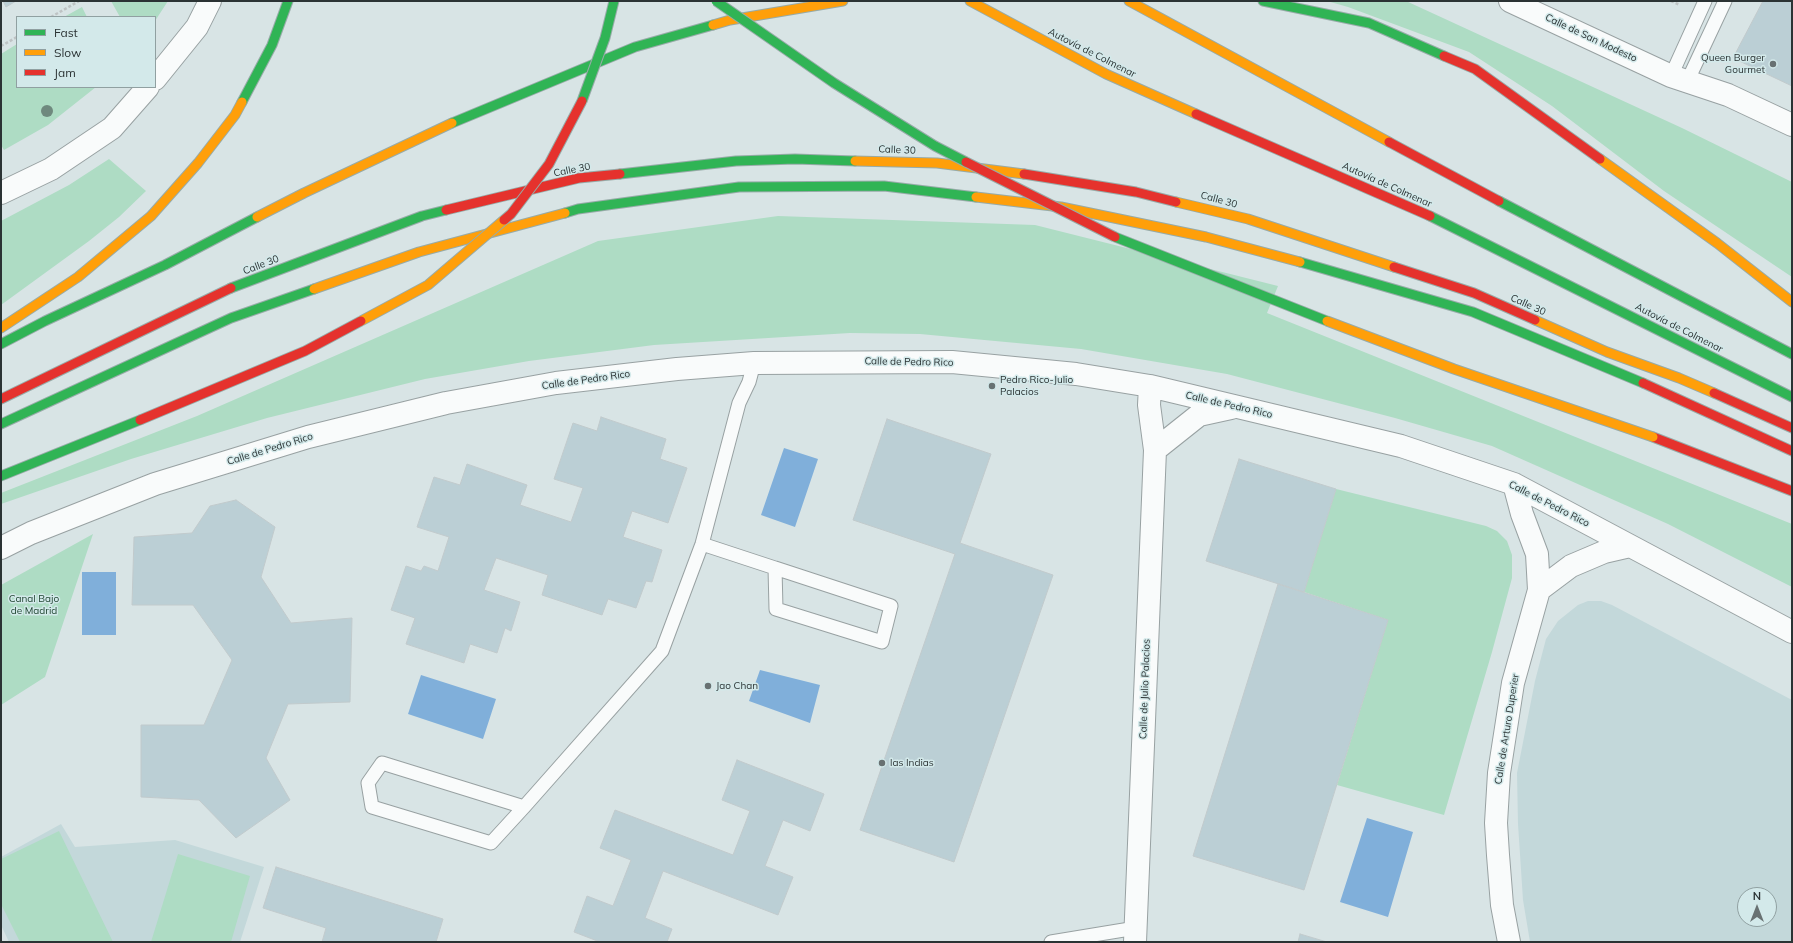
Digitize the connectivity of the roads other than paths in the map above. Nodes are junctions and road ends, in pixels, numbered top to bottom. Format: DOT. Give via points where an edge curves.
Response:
graph roads {
  1 [pos="210,1"];
  2 [pos="288,1"];
  3 [pos="614,1"];
  4 [pos="716,1"];
  5 [pos="844,1"];
  6 [pos="970,1"];
  7 [pos="1129,1"];
  8 [pos="1263,1"];
  9 [pos="1510,1"];
  10 [pos="1705,1"];
  11 [pos="1725,1"];
  12 [pos="156,78"];
  13 [pos="1679,79"];
  14 [pos="147,88"];
  15 [pos="1792,126"];
  16 [pos="1,193"];
  17 [pos="1717,243"];
  18 [pos="1772,273"];
  19 [pos="1792,302"];
  20 [pos="1,328"];
  21 [pos="1757,338"];
  22 [pos="1,344"];
  23 [pos="1792,354"];
  24 [pos="1792,359"];
  25 [pos="754,364"];
  26 [pos="1150,386"];
  27 [pos="1792,397"];
  28 [pos="1,399"];
  29 [pos="1235,406"];
  30 [pos="1,424"];
  31 [pos="1792,428"];
  32 [pos="1155,450"];
  33 [pos="1792,451"];
  34 [pos="1,476"];
  35 [pos="1514,484"];
  36 [pos="1792,491"];
  37 [pos="702,544"];
  38 [pos="1630,546"];
  39 [pos="1,548"];
  40 [pos="775,568"];
  41 [pos="1539,590"];
  42 [pos="1792,632"];
  43 [pos="524,807"];
  44 [pos="1136,935"];
  45 [pos="1051,942"];
  46 [pos="1509,942"];
  1 -- 12 [label="street" via="197,27"];
  2 -- 20 [label="highway" via="272,45 235,115 198,163 151,216 78,277"];
  3 -- 34 [label="highway, bridge" via="605,38 578,110 549,164 512,214 428,286 305,351"];
  4 -- 36 [label="highway, bridge" via="834,83 935,146 1110,235 1454,369 1653,437"];
  5 -- 22 [label="highway" via="730,20 635,47 459,120 304,193 165,265"];
  6 -- 27 [label="highway, Autovía de Colmenar" via="1106,74 1436,219"];
  7 -- 21 [label="highway"];
  8 -- 17 [label="highway" via="1369,23 1475,69"];
  9 -- 13 [label="street, Calle de San Modesto"];
  10 -- 13 [label="lane"];
  11 -- 13 [label="lane"];
  13 -- 15 [label="street, Calle de San Modesto" via="1728,95"];
  14 -- 16 [label="street" via="112,128 51,169"];
  17 -- 18 [label="highway"];
  17 -- 19 [label="highway"];
  21 -- 23 [label="highway"];
  21 -- 24 [label="highway"];
  25 -- 26 [label="street, Calle de Pedro Rico" via="952,362 1076,374"];
  25 -- 37 [label="lane" via="739,403"];
  25 -- 39 [label="street, Calle de Pedro Rico" via="677,369 564,382 446,403 308,437 155,484 31,533"];
  26 -- 29 [label="street, Calle de Pedro Rico"];
  26 -- 32 [label="street, Calle de Julio Palacios" via="1149,405"];
  28 -- 31 [label="highway, Calle 30" via="224,291 422,216 579,178 736,161 802,159 938,163 1061,179 1150,195 1248,219 1474,293 1607,352 1679,378"];
  29 -- 32 [label="street" via="1198,415"];
  29 -- 35 [label="street, Calle de Pedro Rico" via="1401,446"];
  30 -- 33 [label="highway" via="231,318 419,252 555,215 578,209 739,187 884,186 1061,208 1206,237 1324,268 1473,312 1667,393"];
  32 -- 44 [label="street, Calle de Julio Palacios"];
  35 -- 38 [label="street, Calle de Pedro Rico"];
  35 -- 41 [label="street, Calle de Arturo Duperier" via="1537,554"];
  37 -- 40 [label="lane"];
  37 -- 43 [label="lane" via="662,651"];
  38 -- 41 [label="street" via="1604,552 1571,566"];
  38 -- 42 [label="street, Calle de Pedro Rico"];
  40 -- 40 [label="lane" via="891,606 882,642 776,609"];
  41 -- 46 [label="street, Calle de Arturo Duperier" via="1513,683 1498,773 1498,855 1502,905"];
  43 -- 43 [label="lane" via="382,763 368,783 372,807 491,843"];
  44 -- 45 [label="lane, Calle de Julio Palacios"];
}
